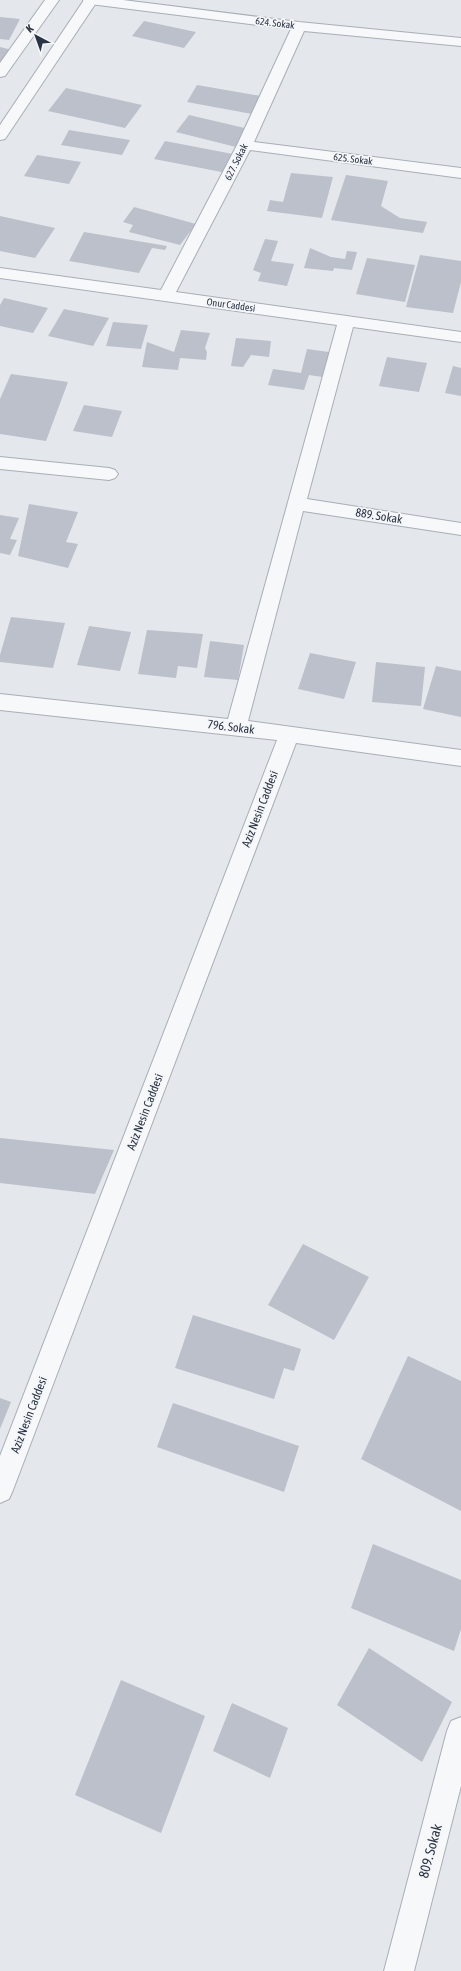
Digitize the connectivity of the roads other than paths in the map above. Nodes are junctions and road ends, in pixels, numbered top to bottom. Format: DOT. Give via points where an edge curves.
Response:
graph roads {
  1 [pos="52,0"];
  2 [pos="90,0"];
  3 [pos="299,26"];
  4 [pos="461,42"];
  5 [pos="0,73"];
  6 [pos="0,136"];
  7 [pos="245,145"];
  8 [pos="461,173"];
  9 [pos="0,273"];
  10 [pos="166,296"];
  11 [pos="346,321"];
  12 [pos="461,337"];
  13 [pos="0,463"];
  14 [pos="109,474"];
  15 [pos="297,504"];
  16 [pos="461,529"];
  17 [pos="0,702"];
  18 [pos="236,727"];
  19 [pos="289,734"];
  20 [pos="461,758"];
  21 [pos="0,1490"];
  22 [pos="461,1731"];
  23 [pos="399,1971"];
  1 -- 5 [label="street"];
  2 -- 3 [label="street, 624. Sokak"];
  2 -- 6 [label="street"];
  3 -- 4 [label="street, 624. Sokak"];
  3 -- 7 [label="street, 627. Sokak"];
  7 -- 8 [label="street, 625. Sokak"];
  7 -- 10 [label="street, 627. Sokak"];
  9 -- 10 [label="street, Onur Caddesi"];
  10 -- 11 [label="street, Onur Caddesi"];
  11 -- 12 [label="street, Onur Caddesi"];
  11 -- 15 [label="street"];
  13 -- 14 [label="street"];
  15 -- 16 [label="street, 889. Sokak"];
  15 -- 18 [label="street"];
  17 -- 18 [label="street, 796. Sokak"];
  18 -- 19 [label="street, 796. Sokak"];
  19 -- 20 [label="street, 796. Sokak"];
  19 -- 21 [label="street, Aziz Nesin Caddesi"];
  22 -- 23 [label="street, 809. Sokak"];
}
